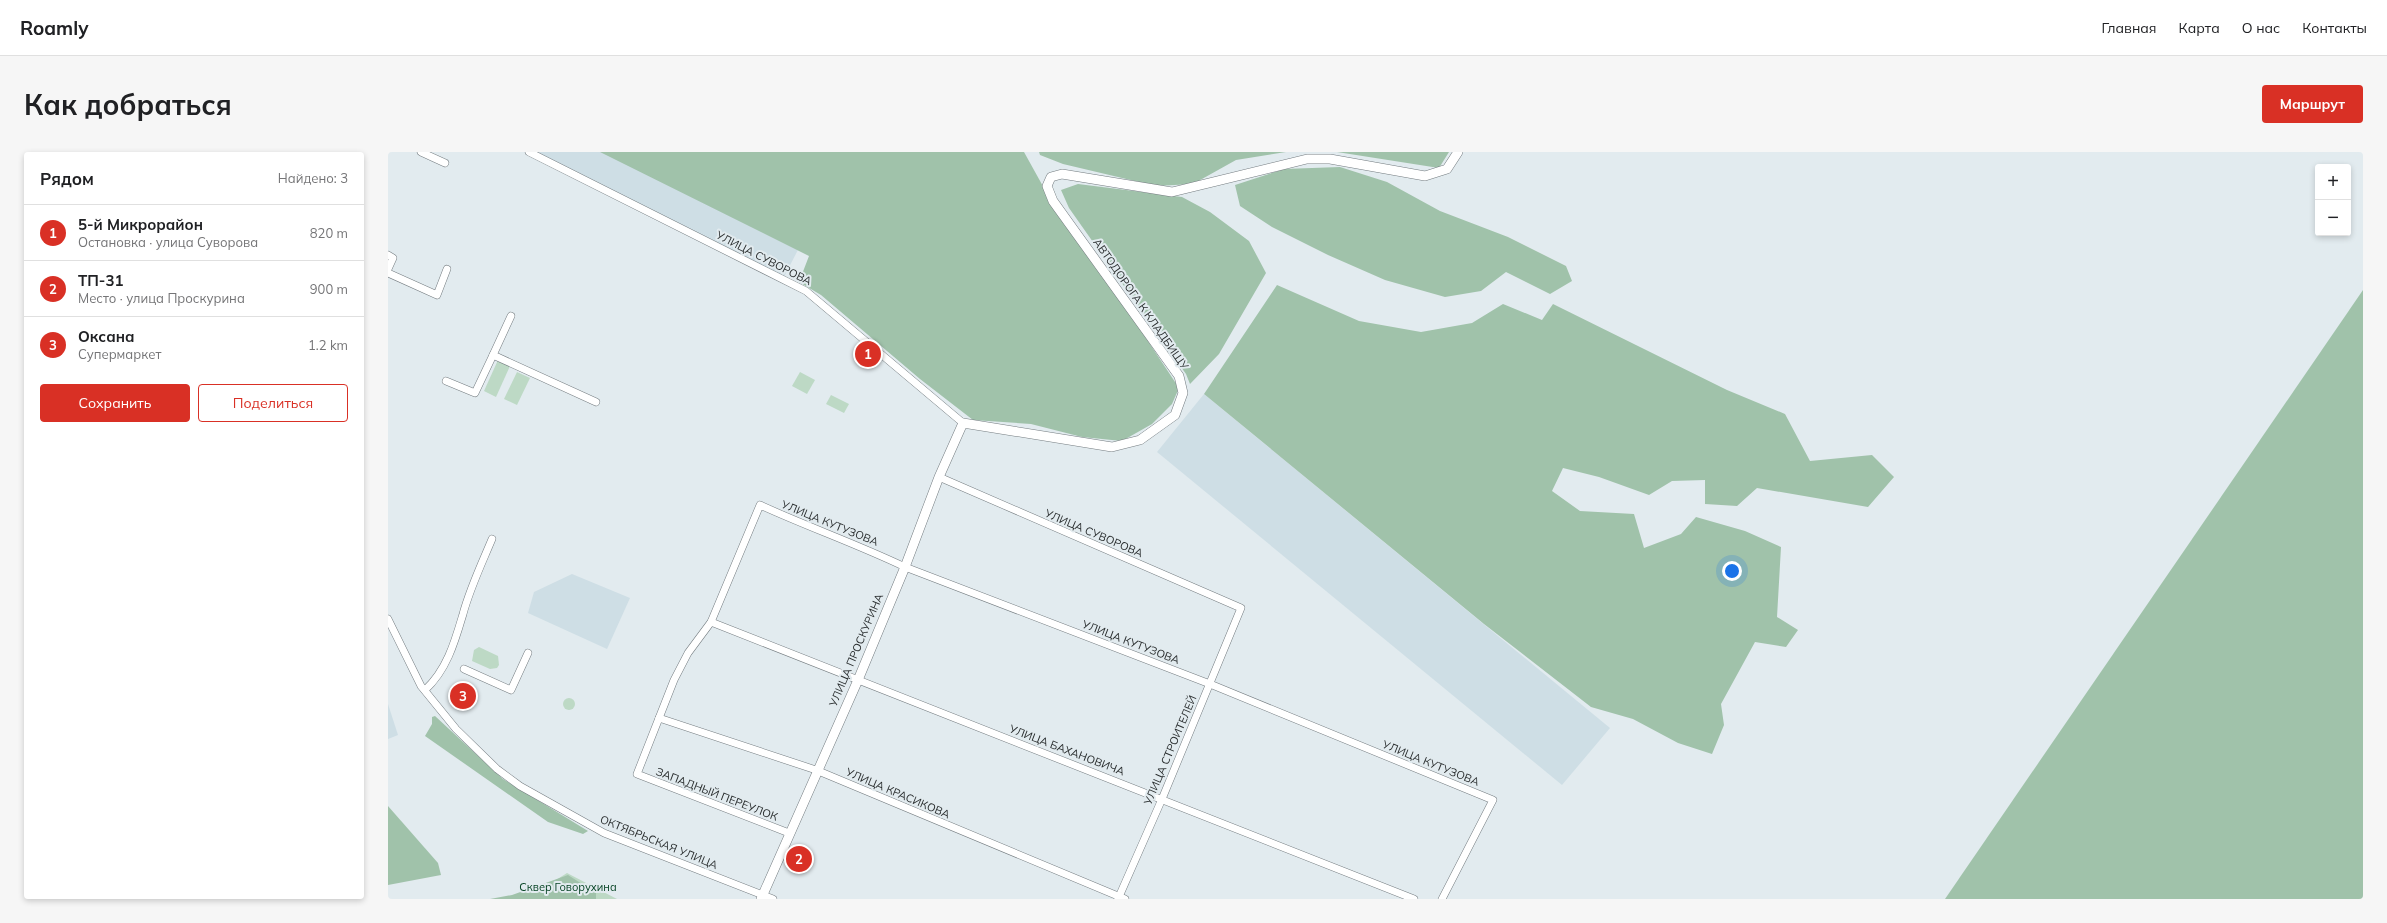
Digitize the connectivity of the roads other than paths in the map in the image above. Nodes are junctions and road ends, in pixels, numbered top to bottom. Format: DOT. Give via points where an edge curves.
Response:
graph roads {
  1 [pos="422,152"];
  2 [pos="529,152"];
  3 [pos="1458,152"];
  4 [pos="445,163"];
  5 [pos="388,255"];
  6 [pos="388,268"];
  7 [pos="448,269"];
  8 [pos="388,274"];
  9 [pos="511,316"];
  10 [pos="493,355"];
  11 [pos="446,381"];
  12 [pos="596,402"];
  13 [pos="963,423"];
  14 [pos="939,477"];
  15 [pos="492,538"];
  16 [pos="905,567"];
  17 [pos="1241,608"];
  18 [pos="388,619"];
  19 [pos="711,622"];
  20 [pos="528,653"];
  21 [pos="464,669"];
  22 [pos="858,680"];
  23 [pos="1210,684"];
  24 [pos="425,690"];
  25 [pos="659,718"];
  26 [pos="816,770"];
  27 [pos="1162,799"];
  28 [pos="789,833"];
  29 [pos="762,897"];
  30 [pos="1120,898"];
  31 [pos="773,899"];
  32 [pos="1414,899"];
  33 [pos="1442,899"];
  1 -- 4 [label="street"];
  2 -- 13 [label="street, УЛИЦА СУВОРОВА" via="806,291"];
  3 -- 13 [label="street, АВТОДОРОГА К КЛАДБИЩУ" via="1447,169 1425,176 1337,160 1307,158 1172,192 1062,174 1051,177 1047,186 1053,201 1179,376 1183,393 1175,415 1140,440 1112,447"];
  5 -- 6 [label="street" via="393,258"];
  7 -- 8 [label="street" via="437,295"];
  9 -- 10 [label="street"];
  10 -- 11 [label="street" via="475,393"];
  10 -- 12 [label="street"];
  13 -- 14 [label="street, УЛИЦА ПРОСКУРИНА"];
  14 -- 16 [label="street, УЛИЦА ПРОСКУРИНА"];
  14 -- 17 [label="street, УЛИЦА СУВОРОВА"];
  15 -- 24 [label="street" via="463,614 458,636 445,664"];
  16 -- 19 [label="street, УЛИЦА КУТУЗОВА" via="760,505"];
  16 -- 22 [label="street, УЛИЦА ПРОСКУРИНА"];
  16 -- 23 [label="street, УЛИЦА КУТУЗОВА"];
  17 -- 23 [label="street, УЛИЦА СТРОИТЕЛЕЙ"];
  18 -- 24 [label="street, ОКТЯБРЬСКАЯ УЛИЦА"];
  19 -- 22 [label="street, УЛИЦА БАХАНОВИЧА"];
  19 -- 25 [label="street" via="688,653"];
  20 -- 21 [label="street" via="510,690"];
  22 -- 26 [label="street, УЛИЦА ПРОСКУРИНА"];
  22 -- 27 [label="street, УЛИЦА БАХАНОВИЧА"];
  23 -- 27 [label="street, УЛИЦА СТРОИТЕЛЕЙ"];
  23 -- 33 [label="street, УЛИЦА КУТУЗОВА" via="1493,800"];
  24 -- 29 [label="street, ОКТЯБРЬСКАЯ УЛИЦА" via="477,751 520,786 604,833"];
  25 -- 26 [label="street, УЛИЦА КРАСИКОВА"];
  25 -- 28 [label="street, ЗАПАДНЫЙ ПЕРЕУЛОК" via="637,774"];
  26 -- 28 [label="street, УЛИЦА ПРОСКУРИНА"];
  26 -- 30 [label="street, УЛИЦА КРАСИКОВА"];
  27 -- 30 [label="street, УЛИЦА СТРОИТЕЛЕЙ"];
  27 -- 32 [label="street, УЛИЦА БАХАНОВИЧА"];
  28 -- 29 [label="street, УЛИЦА ПРОСКУРИНА"];
  29 -- 31 [label="street, ОКТЯБРЬСКАЯ УЛИЦА"];
}
